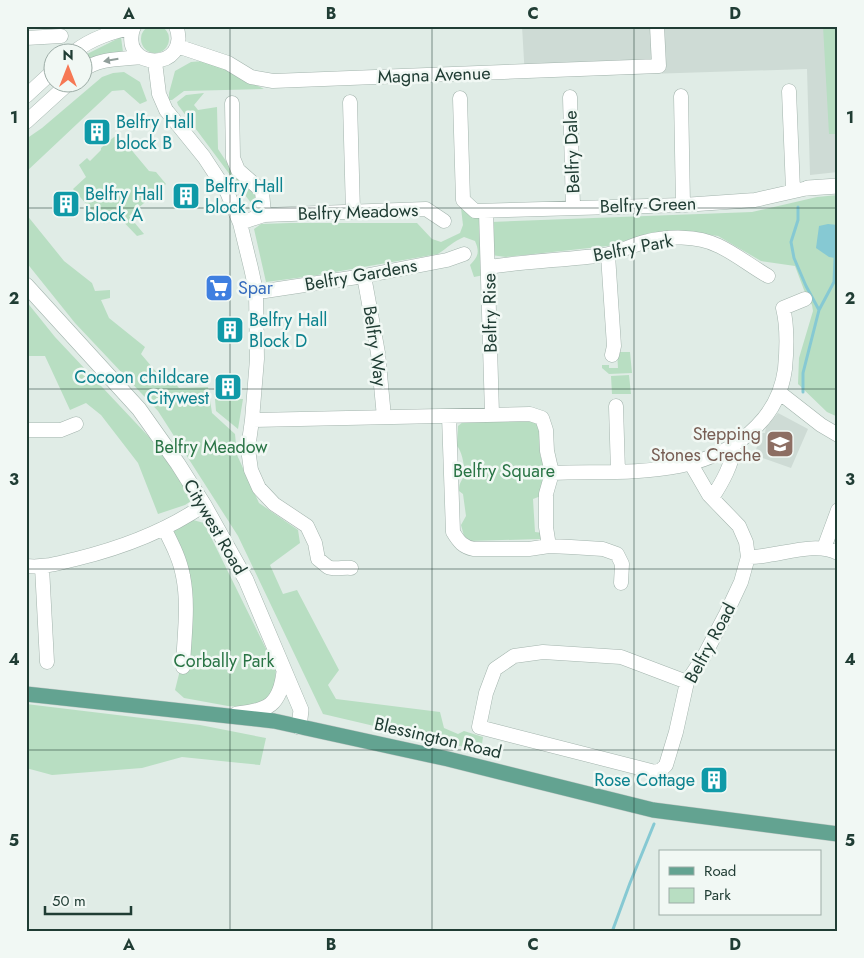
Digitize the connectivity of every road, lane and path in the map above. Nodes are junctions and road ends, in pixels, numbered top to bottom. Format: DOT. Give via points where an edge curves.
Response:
graph roads {
  1 [pos="134,26"];
  2 [pos="176,26"];
  3 [pos="657,26"];
  4 [pos="62,36"];
  5 [pos="26,38"];
  6 [pos="89,42"];
  7 [pos="177,46"];
  8 [pos="141,57"];
  9 [pos="155,62"];
  10 [pos="92,65"];
  11 [pos="42,81"];
  12 [pos="789,91"];
  13 [pos="59,92"];
  14 [pos="26,96"];
  15 [pos="680,96"];
  16 [pos="460,98"];
  17 [pos="570,98"];
  18 [pos="350,102"];
  19 [pos="232,103"];
  20 [pos="26,122"];
  21 [pos="838,186"];
  22 [pos="801,189"];
  23 [pos="683,205"];
  24 [pos="573,207"];
  25 [pos="486,211"];
  26 [pos="352,212"];
  27 [pos="264,215"];
  28 [pos="444,221"];
  29 [pos="240,223"];
  30 [pos="464,254"];
  31 [pos="608,255"];
  32 [pos="489,267"];
  33 [pos="364,276"];
  34 [pos="768,276"];
  35 [pos="26,285"];
  36 [pos="256,292"];
  37 [pos="805,299"];
  38 [pos="612,355"];
  39 [pos="780,393"];
  40 [pos="616,406"];
  41 [pos="492,414"];
  42 [pos="384,416"];
  43 [pos="448,416"];
  44 [pos="252,420"];
  45 [pos="76,424"];
  46 [pos="26,430"];
  47 [pos="838,435"];
  48 [pos="735,444"];
  49 [pos="691,464"];
  50 [pos="618,472"];
  51 [pos="552,473"];
  52 [pos="712,498"];
  53 [pos="204,505"];
  54 [pos="838,510"];
  55 [pos="164,528"];
  56 [pos="549,546"];
  57 [pos="824,548"];
  58 [pos="838,553"];
  59 [pos="748,557"];
  60 [pos="26,566"];
  61 [pos="42,567"];
  62 [pos="351,568"];
  63 [pos="621,583"];
  64 [pos="47,662"];
  65 [pos="182,667"];
  66 [pos="284,670"];
  67 [pos="687,682"];
  68 [pos="26,694"];
  69 [pos="223,716"];
  70 [pos="299,727"];
  71 [pos="838,834"];
  1 -- 6 [label="street"];
  1 -- 8 [label="street" via="131,40"];
  2 -- 7 [label="street"];
  3 -- 7 [label="street, Magna Avenue" via="659,66 626,68 272,81 251,77 228,63"];
  4 -- 5 [label="street"];
  7 -- 9 [label="street" via="169,57"];
  8 -- 9 [label="street"];
  8 -- 10 [label="street, one-way"];
  9 -- 29 [label="street" via="159,94 166,110 227,192"];
  11 -- 14 [label="street"];
  12 -- 22 [label="street"];
  13 -- 20 [label="street"];
  15 -- 23 [label="street"];
  16 -- 25 [label="street" via="463,200 475,211"];
  17 -- 24 [label="street, Belfry Dale"];
  18 -- 26 [label="street"];
  19 -- 27 [label="street" via="234,158 238,170 262,191"];
  21 -- 22 [label="street"];
  22 -- 23 [label="street, Belfry Green" via="755,200"];
  23 -- 24 [label="street, Belfry Green"];
  24 -- 25 [label="street, Belfry Green"];
  25 -- 32 [label="street, Belfry Rise"];
  26 -- 27 [label="street, Belfry Meadows"];
  26 -- 28 [label="street, Belfry Meadows" via="426,209"];
  27 -- 29 [label="street, Belfry Meadows"];
  29 -- 36 [label="street"];
  30 -- 33 [label="street, Belfry Gardens"];
  31 -- 32 [label="street, Belfry Park"];
  31 -- 34 [label="street, Belfry Park" via="644,242 671,238 700,240 719,246"];
  31 -- 38 [label="street"];
  32 -- 41 [label="street, Belfry Rise"];
  33 -- 36 [label="street, Belfry Gardens"];
  33 -- 42 [label="street, Belfry Way" via="378,353"];
  35 -- 53 [label="street, Citywest Road" via="139,409"];
  36 -- 44 [label="street" via="257,359"];
  37 -- 39 [label="street" via="783,308 787,324 786,358"];
  39 -- 47 [label="street"];
  39 -- 48 [label="street" via="765,417"];
  40 -- 50 [label="street"];
  41 -- 43 [label="street"];
  41 -- 51 [label="street" via="530,414 542,418"];
  42 -- 43 [label="street"];
  42 -- 44 [label="street"];
  43 -- 56 [label="street" via="453,532 458,542 474,549"];
  44 -- 62 [label="street" via="248,449 251,470 260,488 274,504 307,526 318,559 327,567"];
  45 -- 46 [label="street" via="60,430"];
  48 -- 49 [label="street"];
  48 -- 52 [label="street" via="726,476"];
  49 -- 50 [label="street"];
  49 -- 52 [label="street, Belfry Road"];
  50 -- 51 [label="street"];
  51 -- 56 [label="street" via="546,494"];
  52 -- 59 [label="street, Belfry Road" via="739,526"];
  53 -- 55 [label="street"];
  53 -- 66 [label="street, Citywest Road" via="246,580"];
  54 -- 57 [label="street"];
  55 -- 61 [label="street" via="109,551"];
  55 -- 65 [label="street" via="183,576 186,602"];
  56 -- 63 [label="street" via="603,549 617,554 622,564"];
  57 -- 58 [label="street"];
  57 -- 59 [label="street"];
  59 -- 67 [label="street, Belfry Road" via="726,614"];
  60 -- 61 [label="street"];
  61 -- 64 [label="street"];
  66 -- 69 [label="street" via="282,690 272,704 259,711"];
  66 -- 70 [label="street, Citywest Road" via="301,710"];
  67 -- 67 [label="street, Belfry Road" via="666,765 655,772 479,727 486,693 496,669 514,656 542,652 621,657"];
  68 -- 69 [label="main road, Blessington Road"];
  69 -- 70 [label="main road, Blessington Road"];
  70 -- 71 [label="main road, Blessington Road" via="448,759 653,810"];
}
